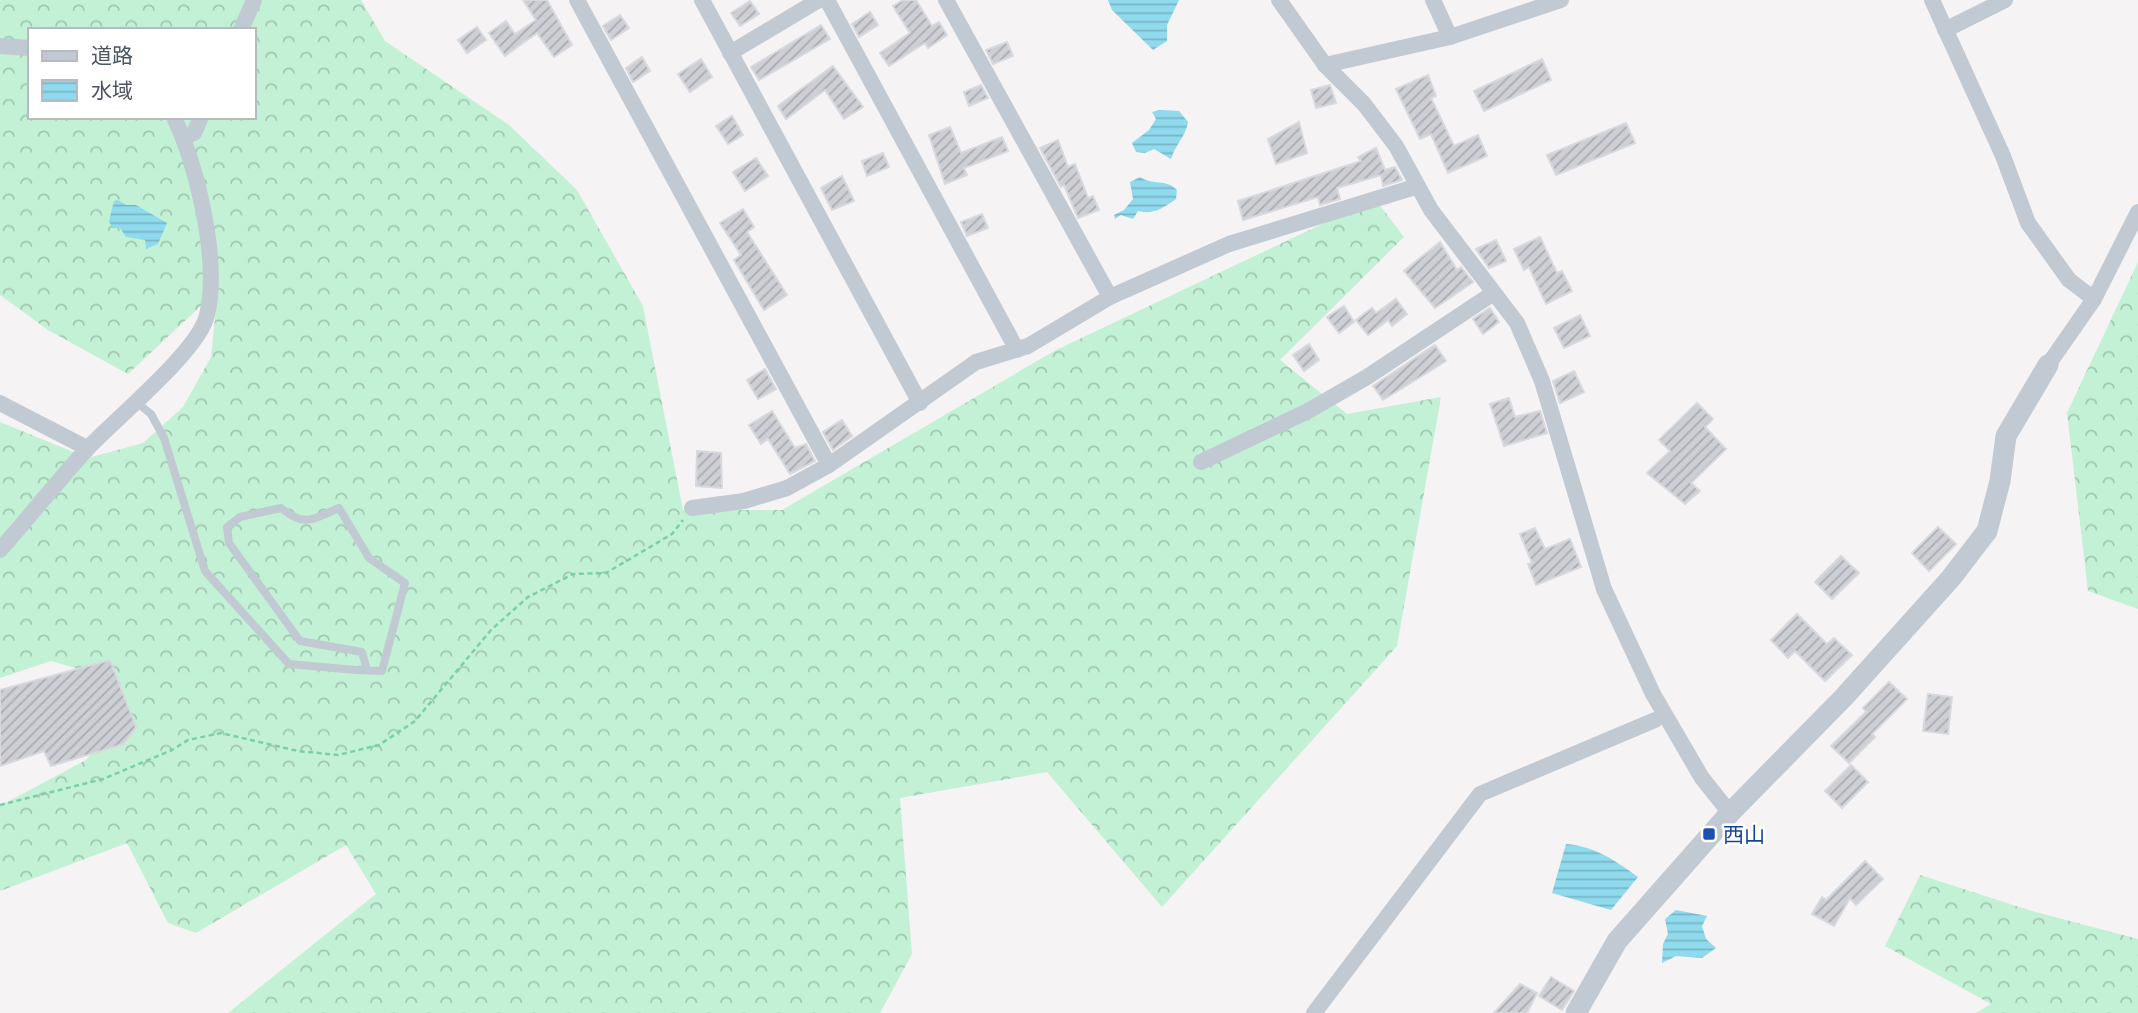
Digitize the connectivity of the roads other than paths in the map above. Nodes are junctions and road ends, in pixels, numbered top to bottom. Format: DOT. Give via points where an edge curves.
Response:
graph roads {
  1 [pos="254,0"];
  2 [pos="577,0"];
  3 [pos="702,0"];
  4 [pos="819,0"];
  5 [pos="827,0"];
  6 [pos="946,0"];
  7 [pos="1279,0"];
  8 [pos="1433,0"];
  9 [pos="1561,0"];
  10 [pos="1932,0"];
  11 [pos="2006,0"];
  12 [pos="242,28"];
  13 [pos="1945,30"];
  14 [pos="1450,37"];
  15 [pos="0,46"];
  16 [pos="28,48"];
  17 [pos="730,52"];
  18 [pos="1325,65"];
  19 [pos="175,119"];
  20 [pos="200,119"];
  21 [pos="183,137"];
  22 [pos="1415,187"];
  23 [pos="2138,212"];
  24 [pos="1492,294"];
  25 [pos="1110,296"];
  26 [pos="2094,299"];
  27 [pos="1017,350"];
  28 [pos="2048,365"];
  29 [pos="136,401"];
  30 [pos="0,403"];
  31 [pos="920,403"];
  32 [pos="88,448"];
  33 [pos="1201,462"];
  34 [pos="828,465"];
  35 [pos="692,508"];
  36 [pos="0,550"];
  37 [pos="367,670"];
  38 [pos="1654,720"];
  39 [pos="1730,813"];
  40 [pos="1314,1013"];
  41 [pos="1576,1013"];
  1 -- 12 [label="street"];
  2 -- 34 [label="street"];
  3 -- 17 [label="street"];
  4 -- 17 [label="street"];
  5 -- 27 [label="street"];
  6 -- 25 [label="street"];
  7 -- 18 [label="street"];
  8 -- 14 [label="street"];
  9 -- 14 [label="street"];
  10 -- 13 [label="street"];
  11 -- 13 [label="street"];
  13 -- 26 [label="street" via="2003,156 2028,223 2069,281"];
  14 -- 18 [label="street"];
  15 -- 16 [label="street"];
  17 -- 31 [label="street"];
  18 -- 22 [label="street" via="1364,104 1396,146"];
  19 -- 21 [label="street"];
  20 -- 21 [label="street" via="194,133"];
  21 -- 29 [label="street" via="206,228 207,317 184,352"];
  22 -- 24 [label="street"];
  22 -- 25 [label="street" via="1229,244"];
  23 -- 26 [label="street"];
  24 -- 33 [label="street" via="1367,377"];
  24 -- 39 [label="street" via="1517,323 1542,382 1604,589 1653,694 1702,778"];
  25 -- 27 [label="street"];
  26 -- 28 [label="street"];
  27 -- 31 [label="street" via="976,362"];
  28 -- 39 [label="street" via="2006,436 1987,531 1844,697"];
  29 -- 32 [label="street"];
  29 -- 37 [label="lane" via="151,414 164,438 205,571 289,664"];
  30 -- 32 [label="street"];
  31 -- 34 [label="street"];
  32 -- 36 [label="street"];
  34 -- 35 [label="street" via="787,488 744,501"];
  37 -- 37 [label="lane" via="383,671 405,583 369,558 339,508 309,520 296,520 281,508 240,517 227,527 229,543 300,640 362,652"];
  38 -- 40 [label="street" via="1480,794"];
  39 -- 41 [label="street" via="1618,941"];
}
